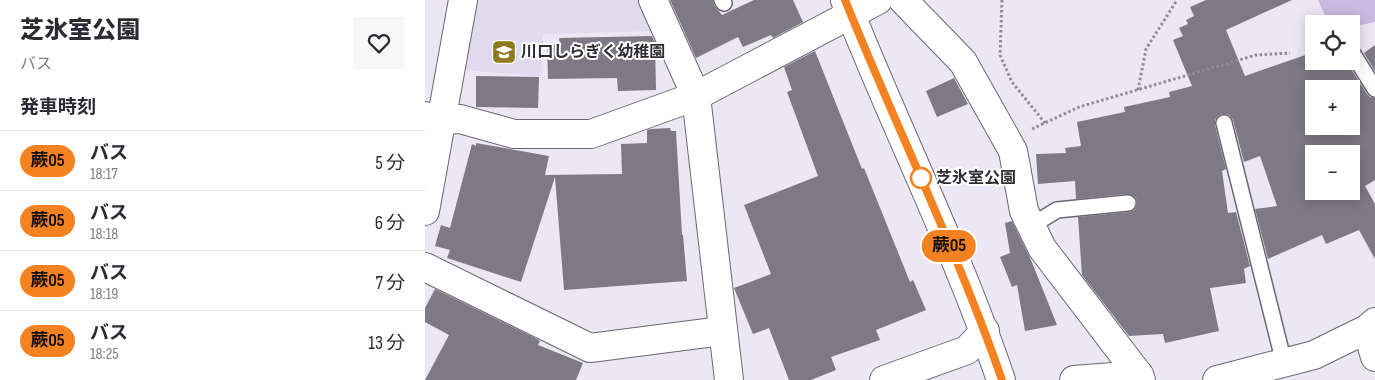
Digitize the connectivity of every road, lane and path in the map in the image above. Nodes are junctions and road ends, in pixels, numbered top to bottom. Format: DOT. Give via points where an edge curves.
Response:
graph roads {
  1 [pos="463,0"];
  2 [pos="653,0"];
  3 [pos="878,0"];
  4 [pos="903,0"];
  5 [pos="1002,0"];
  6 [pos="1177,0"];
  7 [pos="848,7"];
  8 [pos="1290,53"];
  9 [pos="1360,65"];
  10 [pos="1375,89"];
  11 [pos="1138,90"];
  12 [pos="696,96"];
  13 [pos="433,118"];
  14 [pos="1045,123"];
  15 [pos="1224,123"];
  16 [pos="1006,139"];
  17 [pos="1129,203"];
  18 [pos="425,211"];
  19 [pos="1031,226"];
  20 [pos="425,267"];
  21 [pos="1371,326"];
  22 [pos="722,332"];
  23 [pos="985,332"];
  24 [pos="1375,357"];
  25 [pos="1284,363"];
  26 [pos="1140,377"];
  27 [pos="729,380"];
  28 [pos="884,380"];
  29 [pos="1001,380"];
  30 [pos="1073,380"];
  31 [pos="1217,380"];
  1 -- 13 [label="street"];
  2 -- 12 [label="street"];
  3 -- 7 [label="street"];
  4 -- 16 [label="street" via="963,62"];
  5 -- 14 [label="path" via="1000,55 1012,82"];
  6 -- 11 [label="path" via="1146,49"];
  7 -- 12 [label="street"];
  7 -- 23 [label="street"];
  8 -- 11 [label="path" via="1256,55"];
  9 -- 10 [label="lane"];
  11 -- 14 [label="path" via="1079,107"];
  12 -- 13 [label="street" via="591,134 514,134 460,119"];
  12 -- 22 [label="street"];
  13 -- 18 [label="street"];
  14 -- 16 [label="path"];
  15 -- 25 [label="lane"];
  16 -- 19 [label="street" via="1013,151 1024,211"];
  17 -- 19 [label="lane" via="1057,210"];
  19 -- 26 [label="street" via="1042,248"];
  20 -- 22 [label="street" via="590,348"];
  21 -- 24 [label="street"];
  21 -- 25 [label="street" via="1315,354"];
  22 -- 27 [label="street"];
  23 -- 28 [label="street" via="967,350"];
  23 -- 29 [label="street"];
  25 -- 31 [label="street"];
  26 -- 30 [label="street"];
}
